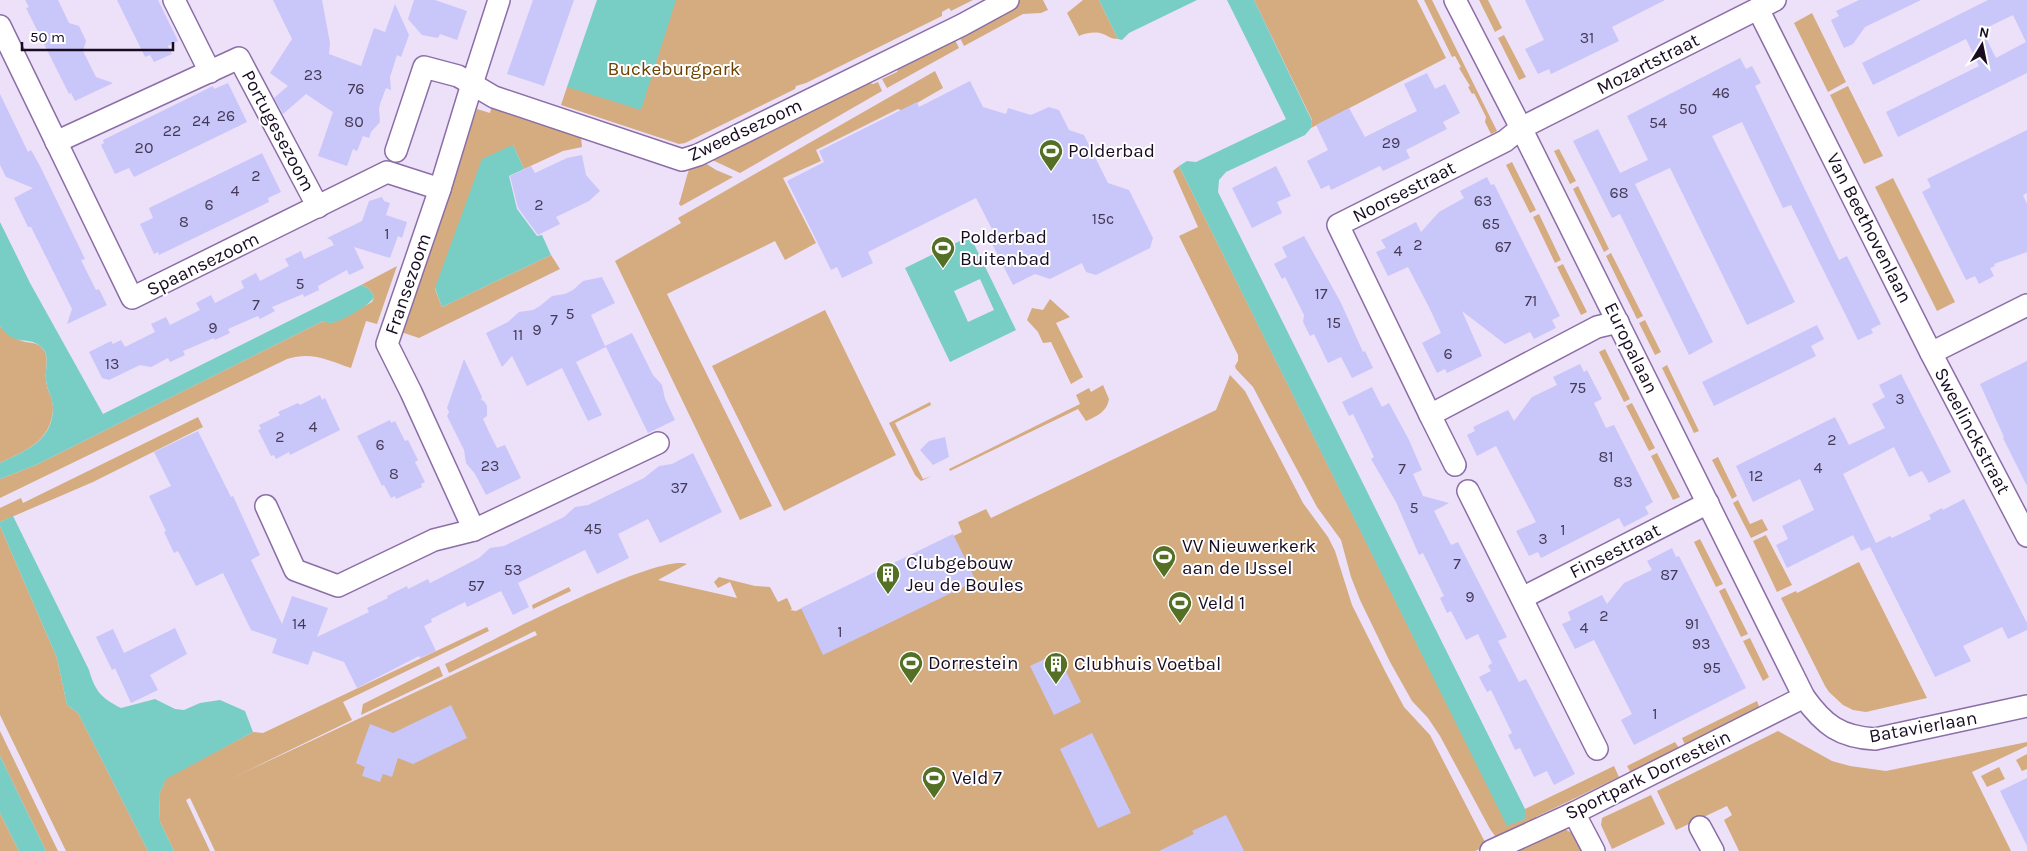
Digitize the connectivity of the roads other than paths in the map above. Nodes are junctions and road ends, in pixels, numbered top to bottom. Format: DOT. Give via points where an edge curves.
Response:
graph roads {
  1 [pos="174,0"];
  2 [pos="499,0"];
  3 [pos="1008,0"];
  4 [pos="1455,0"];
  5 [pos="1766,4"];
  6 [pos="0,26"];
  7 [pos="210,72"];
  8 [pos="472,84"];
  9 [pos="1521,128"];
  10 [pos="56,142"];
  11 [pos="396,150"];
  12 [pos="440,189"];
  13 [pos="318,207"];
  14 [pos="2027,305"];
  15 [pos="1618,322"];
  16 [pos="1931,353"];
  17 [pos="1430,415"];
  18 [pos="658,443"];
  19 [pos="1455,465"];
  20 [pos="1468,491"];
  21 [pos="1708,503"];
  22 [pos="266,506"];
  23 [pos="474,530"];
  24 [pos="2027,536"];
  25 [pos="1522,598"];
  26 [pos="1804,697"];
  27 [pos="2027,706"];
  28 [pos="1597,749"];
  29 [pos="1574,812"];
  30 [pos="1700,826"];
  31 [pos="1491,851"];
  32 [pos="1594,851"];
  33 [pos="1712,851"];
  1 -- 7 [label="street, Portugesezoom"];
  2 -- 8 [label="street, Fransezoom"];
  3 -- 8 [label="street, Zweedsezoom" via="962,26 715,147 682,160 494,97"];
  4 -- 9 [label="street, Europalaan"];
  5 -- 9 [label="street, Mozartstraat"];
  5 -- 16 [label="street, Van Beethovenlaan"];
  6 -- 10 [label="street, Spaansezoom"];
  7 -- 10 [label="street, Portugesezoom"];
  7 -- 13 [label="street, Portugesezoom" via="238,58"];
  8 -- 11 [label="street, Zweedsezoom" via="458,76 424,67"];
  8 -- 12 [label="street, Fransezoom"];
  9 -- 15 [label="street, Europalaan"];
  9 -- 17 [label="street, Noorsestraat" via="1504,140 1338,226"];
  10 -- 13 [label="street, Spaansezoom" via="132,298"];
  12 -- 13 [label="street, Spaansezoom" via="387,172"];
  12 -- 23 [label="street, Fransezoom" via="388,344"];
  14 -- 16 [label="street"];
  15 -- 17 [label="street" via="1597,328"];
  15 -- 21 [label="street, Europalaan"];
  16 -- 24 [label="street, Sweelinckstraat"];
  17 -- 19 [label="street, Noorsestraat"];
  18 -- 23 [label="street"];
  20 -- 25 [label="street"];
  21 -- 25 [label="street, Finsestraat"];
  21 -- 26 [label="street, Europalaan"];
  22 -- 23 [label="street" via="296,570 338,586 434,540"];
  25 -- 28 [label="street"];
  26 -- 27 [label="street, Batavierlaan" via="1832,728 1851,736 1875,739"];
  26 -- 29 [label="street, Sportpark Dorrestein"];
  29 -- 31 [label="street, Sportpark Dorrestein"];
  29 -- 32 [label="street"];
  30 -- 33 [label="street"];
}
